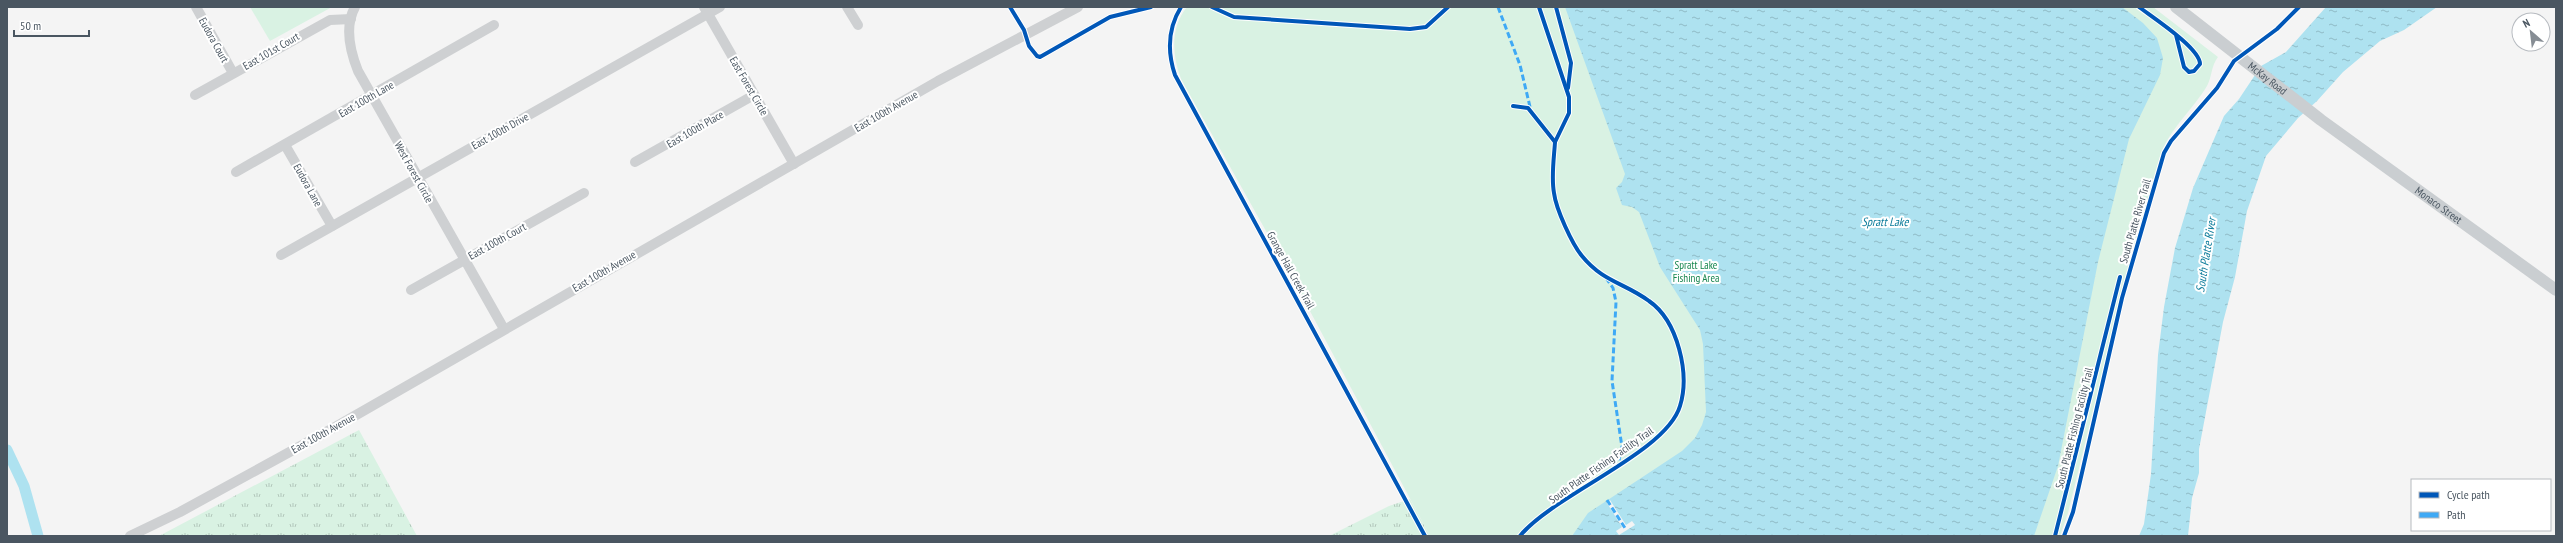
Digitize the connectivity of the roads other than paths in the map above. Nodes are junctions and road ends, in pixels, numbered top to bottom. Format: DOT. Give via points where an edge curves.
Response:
graph roads {
  1 [pos="196,7"];
  2 [pos="355,7"];
  3 [pos="720,7"];
  4 [pos="847,7"];
  5 [pos="1078,7"];
  6 [pos="2176,7"];
  7 [pos="706,10"];
  8 [pos="351,19"];
  9 [pos="494,25"];
  10 [pos="858,25"];
  11 [pos="233,73"];
  12 [pos="195,95"];
  13 [pos="754,95"];
  14 [pos="372,96"];
  15 [pos="2321,120"];
  16 [pos="285,144"];
  17 [pos="635,162"];
  18 [pos="794,164"];
  19 [pos="236,172"];
  20 [pos="418,177"];
  21 [pos="584,193"];
  22 [pos="332,226"];
  23 [pos="281,255"];
  24 [pos="464,260"];
  25 [pos="411,290"];
  26 [pos="2556,290"];
  27 [pos="504,329"];
  28 [pos="130,536"];
  1 -- 11 [label="street, Eudora Court"];
  2 -- 8 [label="street, West Forest Circle"];
  3 -- 7 [label="street, East 100th Drive"];
  4 -- 10 [label="street"];
  5 -- 18 [label="street, East 100th Avenue" via="938,81"];
  6 -- 15 [label="main road, McKay Road"];
  7 -- 13 [label="street, East Forest Circle"];
  7 -- 20 [label="street, East 100th Drive"];
  8 -- 11 [label="street, East 101st Court" via="330,20"];
  8 -- 14 [label="street, West Forest Circle" via="349,34 354,59"];
  9 -- 14 [label="street, East 100th Lane"];
  11 -- 12 [label="street, East 101st Court"];
  13 -- 17 [label="street, East 100th Place"];
  13 -- 18 [label="street, East Forest Circle"];
  14 -- 16 [label="street, East 100th Lane"];
  14 -- 20 [label="street, West Forest Circle"];
  15 -- 26 [label="main road, Monaco Street"];
  16 -- 19 [label="street, East 100th Lane"];
  16 -- 22 [label="street, Eudora Lane"];
  18 -- 27 [label="street, East 100th Avenue"];
  20 -- 22 [label="street, East 100th Drive"];
  20 -- 24 [label="street, West Forest Circle"];
  21 -- 24 [label="street, East 100th Court"];
  22 -- 23 [label="street, East 100th Drive"];
  24 -- 25 [label="street, East 100th Court"];
  24 -- 27 [label="street, West Forest Circle"];
  27 -- 28 [label="street, East 100th Avenue" via="337,426 180,512"];
}
